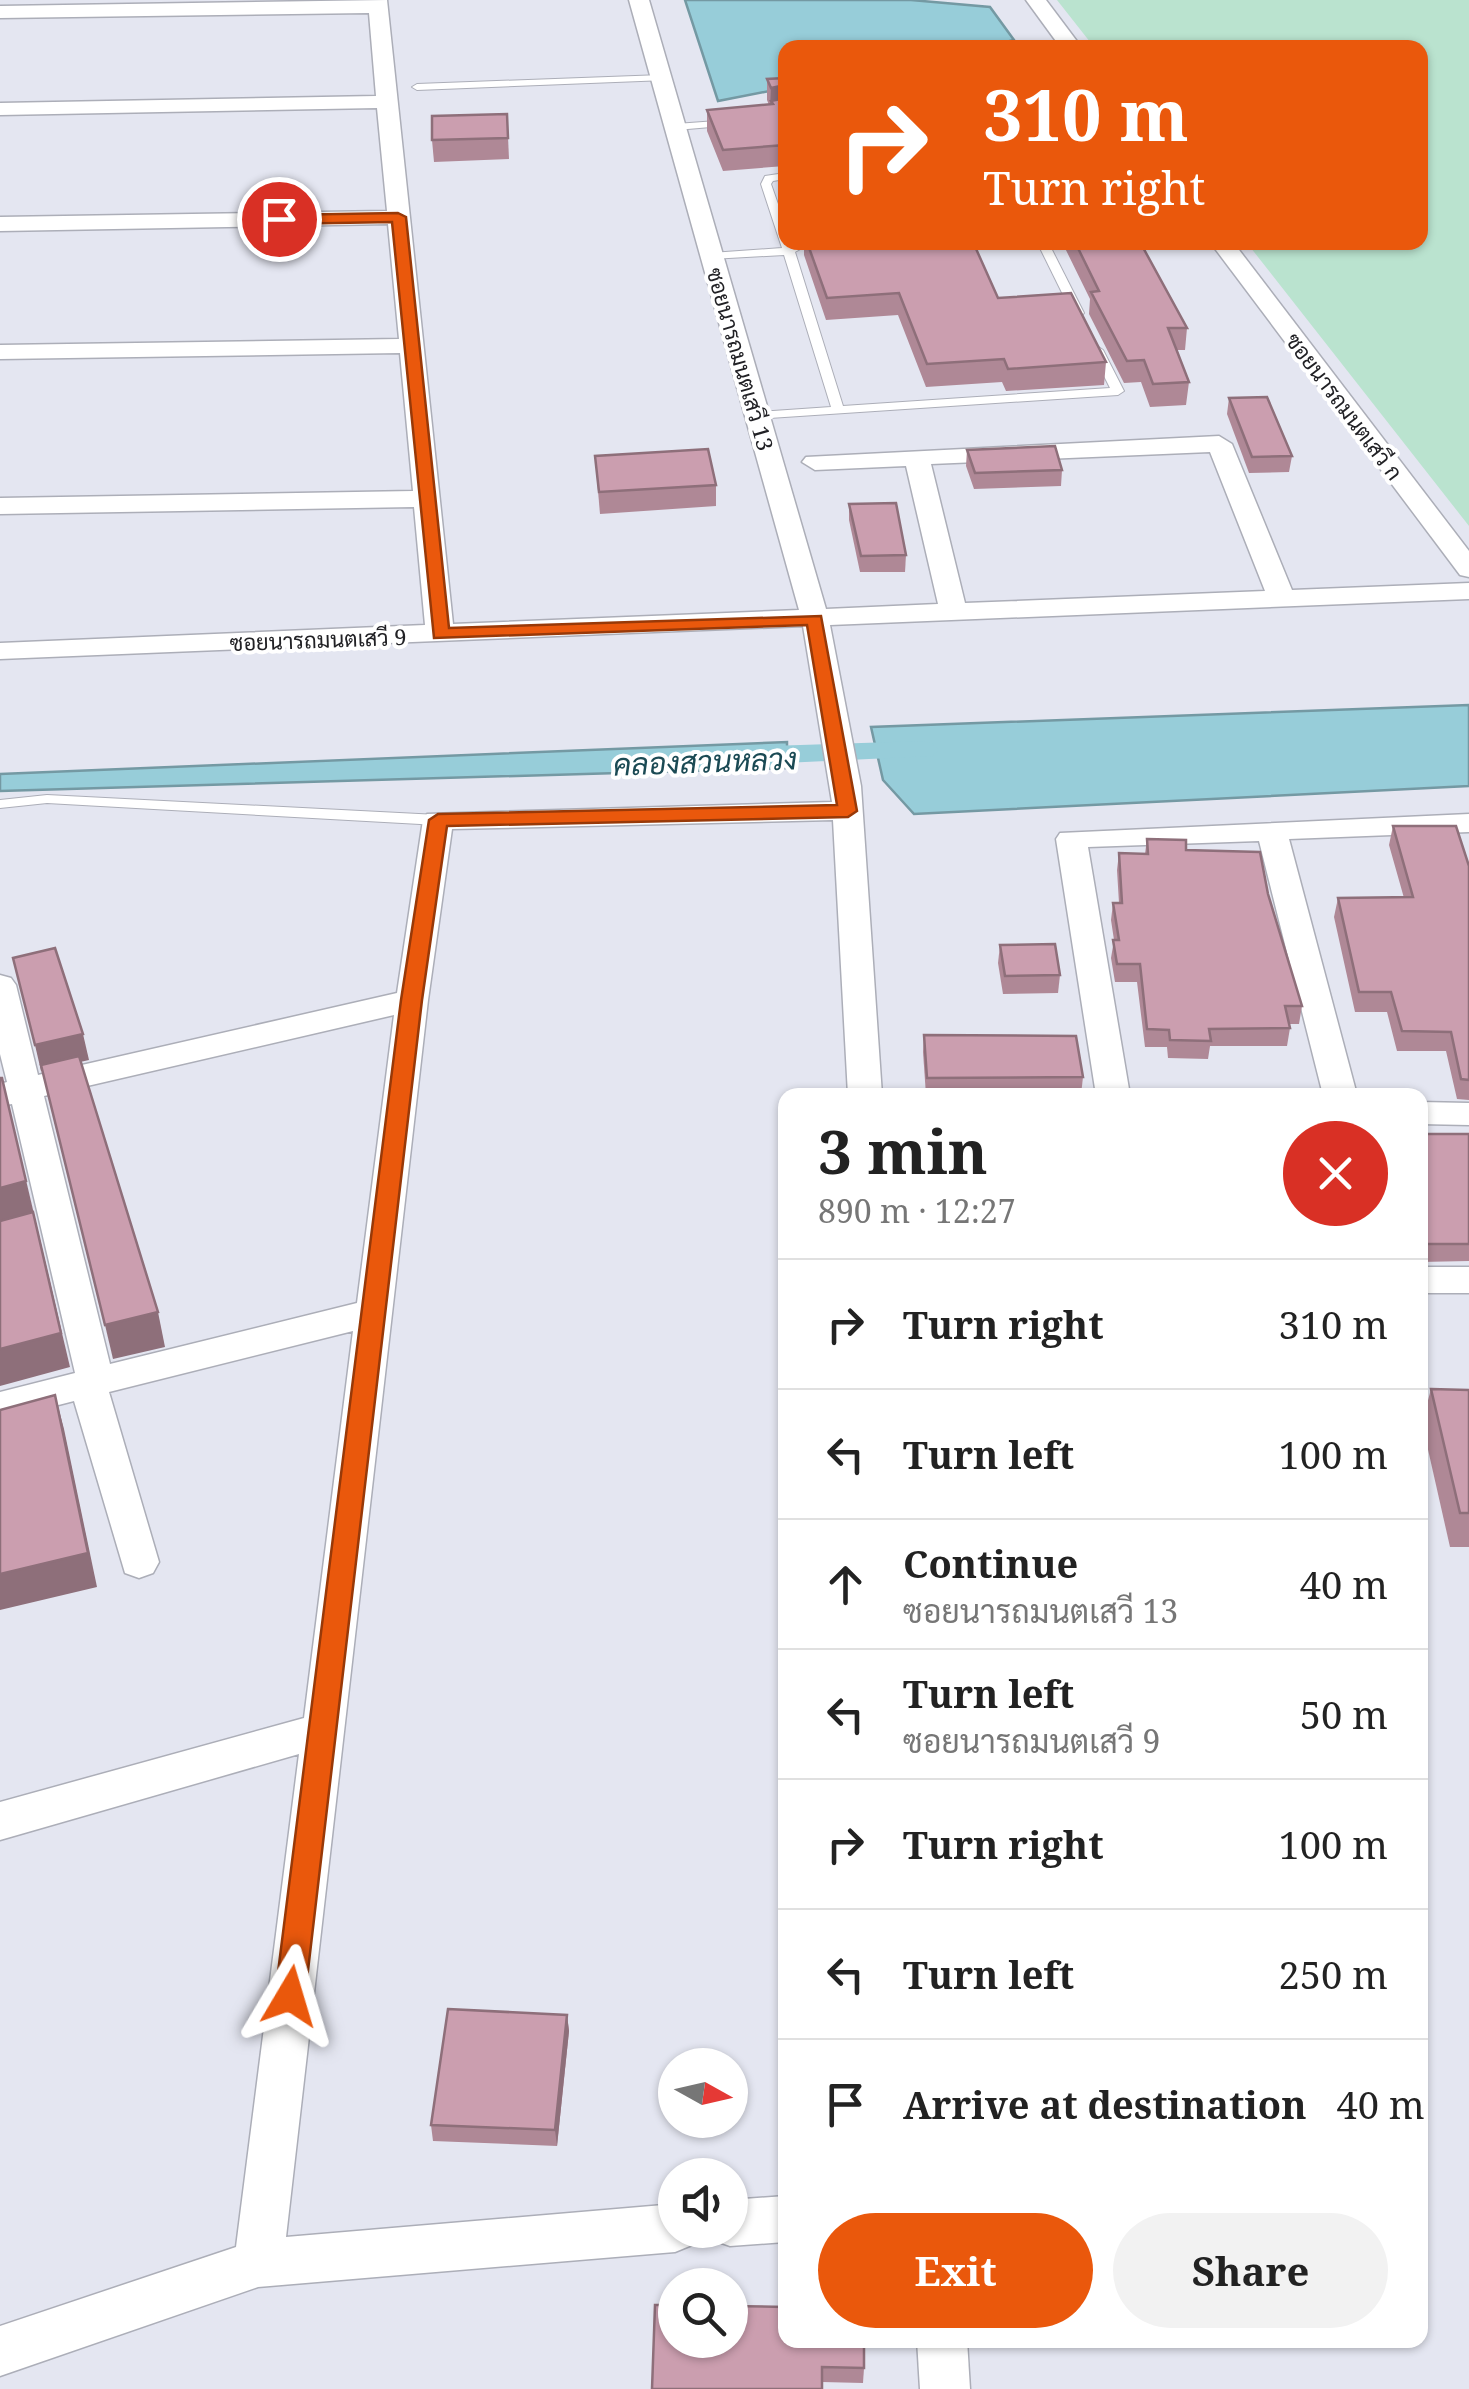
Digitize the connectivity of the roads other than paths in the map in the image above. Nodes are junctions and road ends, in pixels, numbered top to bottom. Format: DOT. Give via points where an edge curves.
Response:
graph roads {
  1 [pos="639,0"];
  2 [pos="1036,0"];
  3 [pos="377,4"];
  4 [pos="0,12"];
  5 [pos="1066,40"];
  6 [pos="662,78"];
  7 [pos="417,87"];
  8 [pos="387,102"];
  9 [pos="0,109"];
  10 [pos="744,121"];
  11 [pos="676,128"];
  12 [pos="778,177"];
  13 [pos="398,217"];
  14 [pos="778,220"];
  15 [pos="0,224"];
  16 [pos="778,245"];
  17 [pos="788,250"];
  18 [pos="1046,250"];
  19 [pos="1226,250"];
  20 [pos="711,256"];
  21 [pos="1084,325"];
  22 [pos="1093,342"];
  23 [pos="412,346"];
  24 [pos="0,352"];
  25 [pos="838,410"];
  26 [pos="758,416"];
  27 [pos="916,458"];
  28 [pos="815,462"];
  29 [pos="426,499"];
  30 [pos="0,506"];
  31 [pos="1469,569"];
  32 [pos="1469,591"];
  33 [pos="1282,600"];
  34 [pos="954,614"];
  35 [pos="815,620"];
  36 [pos="440,634"];
  37 [pos="0,651"];
  38 [pos="847,798"];
  39 [pos="0,804"];
  40 [pos="438,820"];
  41 [pos="1469,823"];
  42 [pos="1272,832"];
  43 [pos="0,986"];
  44 [pos="412,1000"];
  45 [pos="865,1088"];
  46 [pos="1112,1088"];
  47 [pos="1338,1088"];
  48 [pos="12,1092"];
  49 [pos="1428,1113"];
  50 [pos="1469,1114"];
  51 [pos="58,1226"];
  52 [pos="19,1236"];
  53 [pos="1428,1280"];
  54 [pos="1469,1280"];
  55 [pos="374,1312"];
  56 [pos="92,1383"];
  57 [pos="0,1406"];
  58 [pos="139,1562"];
  59 [pos="323,1730"];
  60 [pos="0,1821"];
  61 [pos="778,2220"];
  62 [pos="748,2222"];
  63 [pos="658,2229"];
  64 [pos="258,2263"];
  65 [pos="942,2348"];
  66 [pos="0,2351"];
  67 [pos="944,2389"];
  1 -- 6 [label="street, ซอยนารถมนตเสวี 13"];
  2 -- 5 [label="street"];
  3 -- 4 [label="street"];
  3 -- 8 [label="street"];
  6 -- 7 [label="lane"];
  6 -- 11 [label="street, ซอยนารถมนตเสวี 13"];
  8 -- 9 [label="street"];
  8 -- 13 [label="street"];
  10 -- 11 [label="lane"];
  11 -- 20 [label="street, ซอยนารถมนตเสวี 13"];
  12 -- 14 [label="lane" via="766,184"];
  13 -- 15 [label="street"];
  13 -- 23 [label="street"];
  16 -- 20 [label="lane"];
  17 -- 25 [label="lane"];
  18 -- 21 [label="lane"];
  19 -- 31 [label="street, ซอยนารถมนตเสวี ก"];
  20 -- 26 [label="street, ซอยนารถมนตเสวี 13"];
  22 -- 25 [label="lane" via="1118,392"];
  23 -- 24 [label="street"];
  23 -- 29 [label="street"];
  25 -- 26 [label="lane"];
  26 -- 35 [label="street, ซอยนารถมนตเสวี 13"];
  27 -- 28 [label="street"];
  27 -- 33 [label="street" via="1219,444"];
  27 -- 34 [label="street"];
  29 -- 30 [label="street"];
  29 -- 36 [label="street"];
  32 -- 33 [label="street, ซอยนารถมนตเสวี 9"];
  33 -- 34 [label="street, ซอยนารถมนตเสวี 9"];
  34 -- 35 [label="street, ซอยนารถมนตเสวี 9"];
  35 -- 36 [label="street, ซอยนารถมนตเสวี 9"];
  35 -- 38 [label="street, ซอยนารถมนตเสวี 13"];
  36 -- 37 [label="street, ซอยนารถมนตเสวี 9"];
  38 -- 40 [label="street"];
  38 -- 45 [label="street"];
  39 -- 40 [label="lane" via="47,798"];
  40 -- 44 [label="street"];
  41 -- 42 [label="street"];
  42 -- 46 [label="street" via="1071,839"];
  42 -- 47 [label="street"];
  43 -- 48 [label="street"];
  44 -- 48 [label="street"];
  44 -- 55 [label="street"];
  48 -- 51 [label="street"];
  49 -- 50 [label="street"];
  51 -- 52 [label="street"];
  51 -- 56 [label="street"];
  53 -- 54 [label="street"];
  55 -- 56 [label="street"];
  55 -- 59 [label="street"];
  56 -- 57 [label="street"];
  56 -- 58 [label="street"];
  59 -- 60 [label="street"];
  59 -- 64 [label="street"];
  61 -- 62 [label="street"];
  63 -- 64 [label="street"];
  64 -- 66 [label="street"];
  65 -- 67 [label="street"];
}
